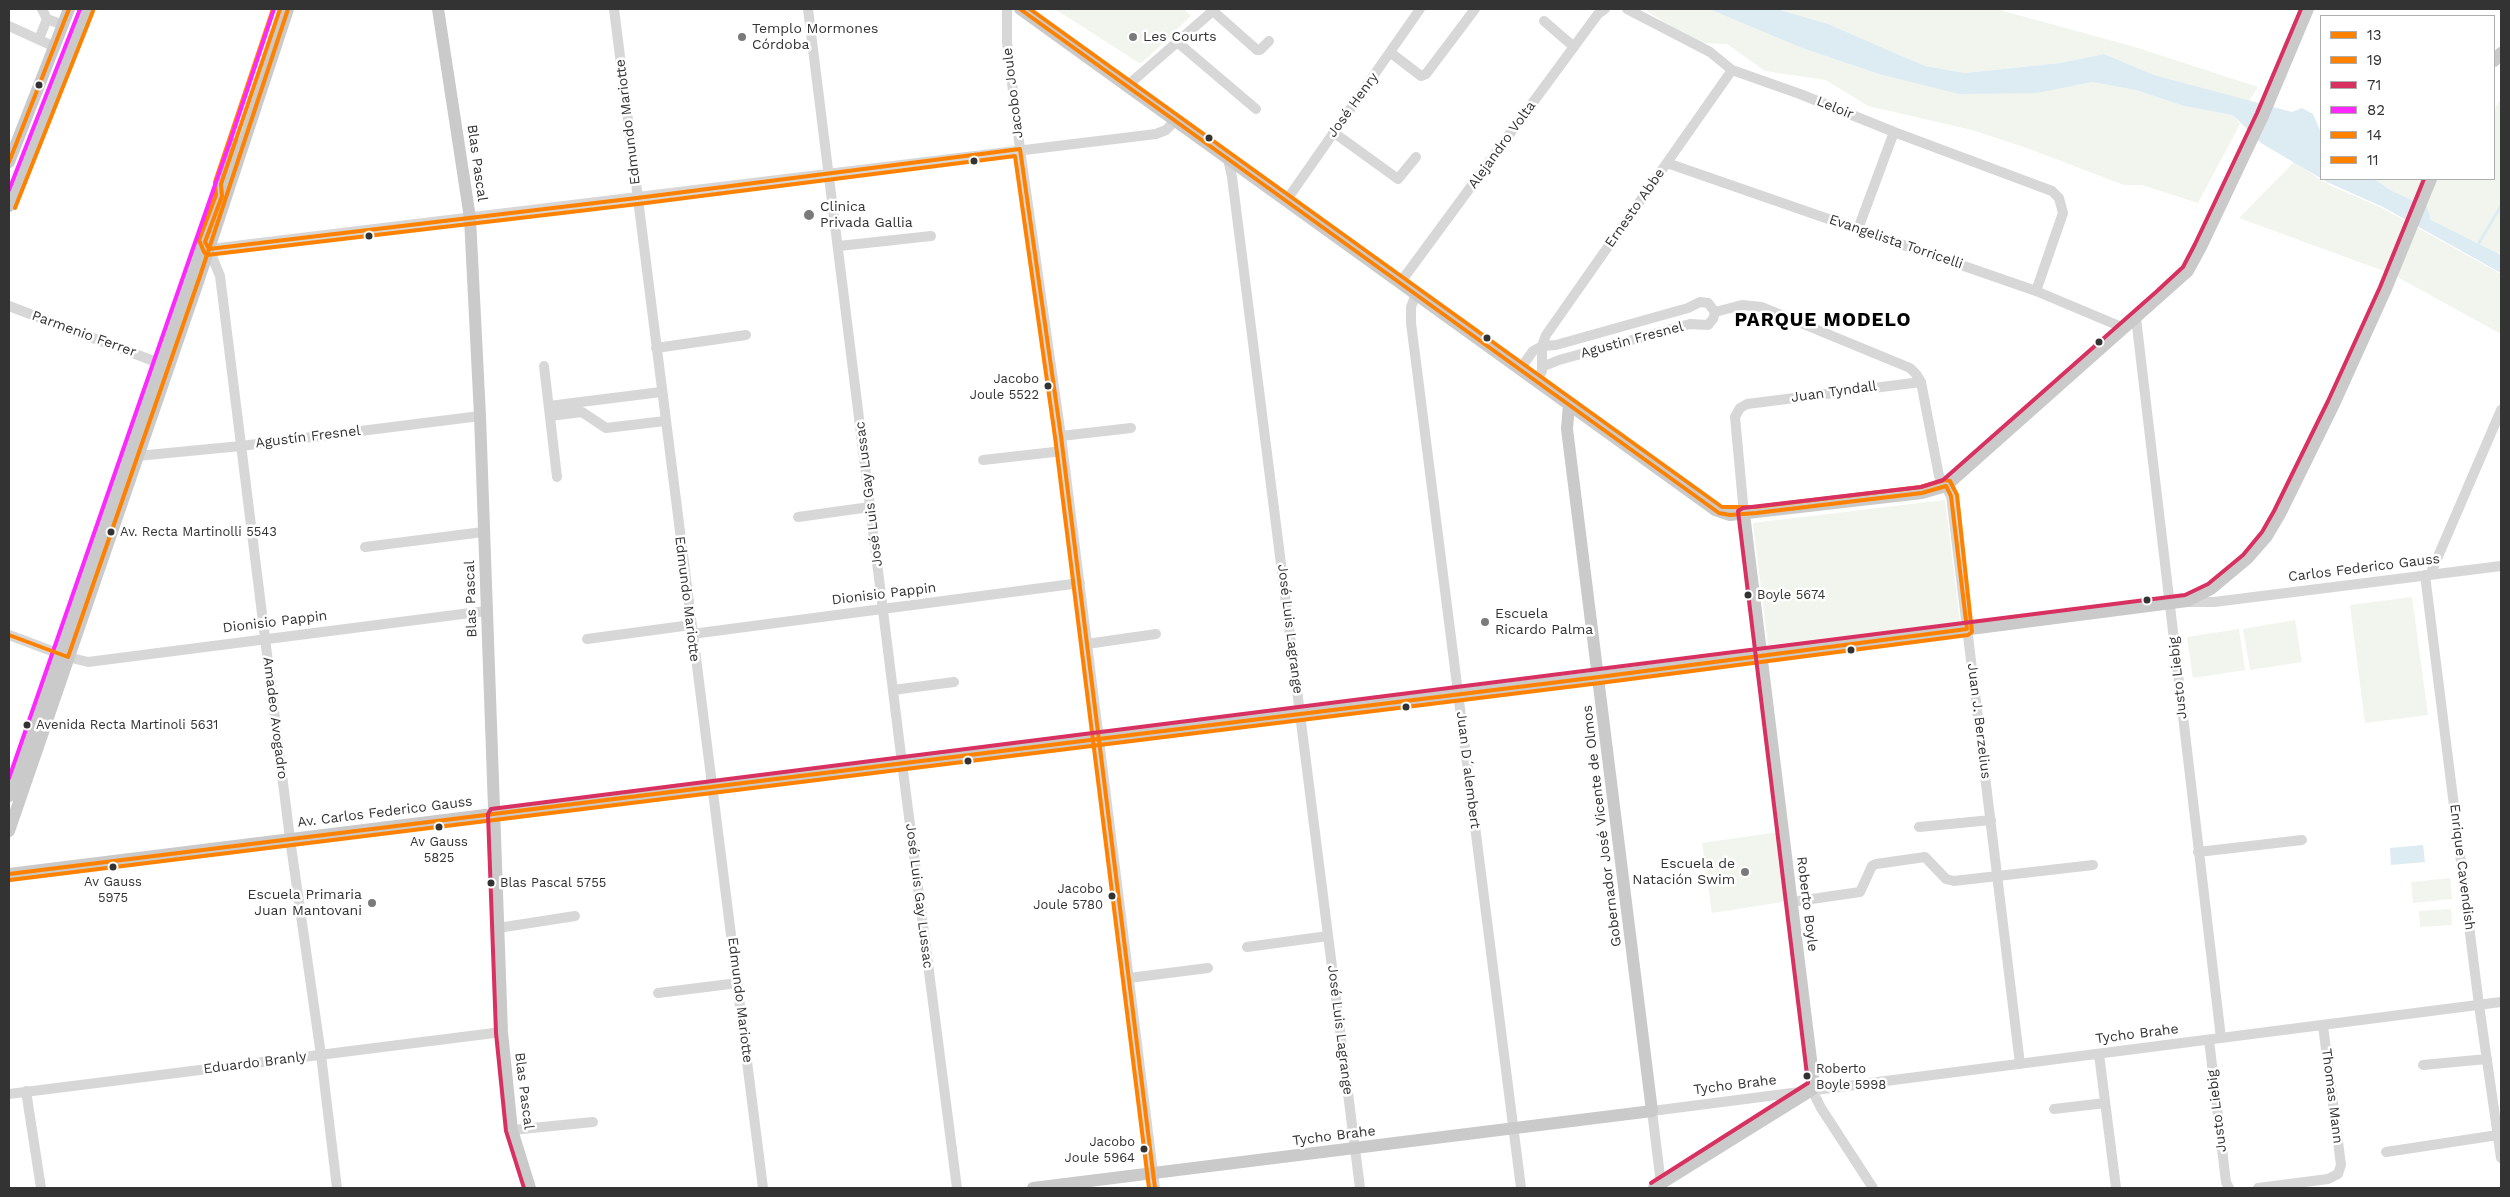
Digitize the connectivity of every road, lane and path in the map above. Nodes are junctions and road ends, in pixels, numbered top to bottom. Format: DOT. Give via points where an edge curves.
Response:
graph roads {
  1 [pos="42,9"];
  2 [pos="69,9"];
  3 [pos="280,9"];
  4 [pos="288,9"];
  5 [pos="438,9"];
  6 [pos="614,9"];
  7 [pos="808,9"];
  8 [pos="1008,9"];
  9 [pos="1020,9"];
  10 [pos="1420,9"];
  11 [pos="1475,9"];
  12 [pos="1605,9"];
  13 [pos="1627,9"];
  14 [pos="1214,10"];
  15 [pos="2307,11"];
  16 [pos="85,13"];
  17 [pos="47,19"];
  18 [pos="1544,21"];
  19 [pos="63,25"];
  20 [pos="9,26"];
  21 [pos="39,39"];
  22 [pos="1176,41"];
  23 [pos="1270,41"];
  24 [pos="55,47"];
  25 [pos="1574,47"];
  26 [pos="1390,53"];
  27 [pos="1732,70"];
  28 [pos="1127,86"];
  29 [pos="1256,109"];
  30 [pos="1175,121"];
  31 [pos="38,132"];
  32 [pos="1333,132"];
  33 [pos="1894,132"];
  34 [pos="12,146"];
  35 [pos="1020,149"];
  36 [pos="1416,157"];
  37 [pos="1228,158"];
  38 [pos="9,162"];
  39 [pos="1667,163"];
  40 [pos="830,174"];
  41 [pos="2432,180"];
  42 [pos="637,198"];
  43 [pos="1286,201"];
  44 [pos="9,206"];
  45 [pos="470,218"];
  46 [pos="1858,229"];
  47 [pos="931,236"];
  48 [pos="839,246"];
  49 [pos="204,250"];
  50 [pos="1400,283"];
  51 [pos="2036,291"];
  52 [pos="1416,294"];
  53 [pos="9,306"];
  54 [pos="1714,312"];
  55 [pos="2136,318"];
  56 [pos="2124,328"];
  57 [pos="746,335"];
  58 [pos="1542,346"];
  59 [pos="656,348"];
  60 [pos="159,362"];
  61 [pos="1899,364"];
  62 [pos="544,366"];
  63 [pos="1542,367"];
  64 [pos="1520,369"];
  65 [pos="1537,381"];
  66 [pos="1921,382"];
  67 [pos="1895,384"];
  68 [pos="661,392"];
  69 [pos="1569,404"];
  70 [pos="1748,404"];
  71 [pos="581,407"];
  72 [pos="2501,410"];
  73 [pos="550,411"];
  74 [pos="480,416"];
  75 [pos="665,421"];
  76 [pos="1131,428"];
  77 [pos="1061,436"];
  78 [pos="241,446"];
  79 [pos="1063,451"];
  80 [pos="137,456"];
  81 [pos="984,460"];
  82 [pos="557,477"];
  83 [pos="1946,486"];
  84 [pos="870,507"];
  85 [pos="1744,514"];
  86 [pos="798,518"];
  87 [pos="483,532"];
  88 [pos="364,547"];
  89 [pos="2501,566"];
  90 [pos="2427,575"];
  91 [pos="1080,583"];
  92 [pos="2216,585"];
  93 [pos="2231,599"];
  94 [pos="2176,604"];
  95 [pos="883,609"];
  96 [pos="486,611"];
  97 [pos="691,629"];
  98 [pos="1967,629"];
  99 [pos="1156,634"];
  100 [pos="9,635"];
  101 [pos="265,638"];
  102 [pos="587,639"];
  103 [pos="1087,644"];
  104 [pos="63,655"];
  105 [pos="1762,656"];
  106 [pos="1599,677"];
  107 [pos="954,682"];
  108 [pos="893,690"];
  109 [pos="1458,694"];
  110 [pos="1300,714"];
  111 [pos="1099,739"];
  112 [pos="902,763"];
  113 [pos="18,768"];
  114 [pos="711,787"];
  115 [pos="9,796"];
  116 [pos="9,811"];
  117 [pos="494,814"];
  118 [pos="1991,820"];
  119 [pos="1919,827"];
  120 [pos="9,831"];
  121 [pos="290,839"];
  122 [pos="2302,840"];
  123 [pos="2198,852"];
  124 [pos="2093,865"];
  125 [pos="9,874"];
  126 [pos="1998,876"];
  127 [pos="1791,902"];
  128 [pos="575,916"];
  129 [pos="498,928"];
  130 [pos="1328,936"];
  131 [pos="1246,947"];
  132 [pos="1208,968"];
  133 [pos="1129,978"];
  134 [pos="738,982"];
  135 [pos="658,993"];
  136 [pos="2501,1002"];
  137 [pos="2479,1005"];
  138 [pos="2323,1026"];
  139 [pos="502,1032"];
  140 [pos="2221,1038"];
  141 [pos="2209,1040"];
  142 [pos="2099,1054"];
  143 [pos="321,1055"];
  144 [pos="2487,1058"];
  145 [pos="2020,1064"];
  146 [pos="2423,1065"];
  147 [pos="1812,1090"];
  148 [pos="26,1091"];
  149 [pos="9,1094"];
  150 [pos="2105,1103"];
  151 [pos="2054,1108"];
  152 [pos="1652,1111"];
  153 [pos="593,1122"];
  154 [pos="1513,1128"];
  155 [pos="512,1130"];
  156 [pos="2498,1135"];
  157 [pos="1355,1148"];
  158 [pos="2386,1152"];
  159 [pos="2501,1158"];
  160 [pos="1153,1173"];
  161 [pos="2228,1185"];
  162 [pos="1658,1186"];
  163 [pos="41,1188"];
  164 [pos="336,1188"];
  165 [pos="530,1188"];
  166 [pos="763,1188"];
  167 [pos="957,1188"];
  168 [pos="1033,1188"];
  169 [pos="1155,1188"];
  170 [pos="1360,1188"];
  171 [pos="1521,1188"];
  172 [pos="1873,1188"];
  173 [pos="2116,1188"];
  174 [pos="2258,1188"];
  1 -- 17 [label="street"];
  2 -- 19 [label="main road"];
  3 -- 49 [label="main road" via="221,184 222,196"];
  4 -- 49 [label="main road"];
  5 -- 45 [label="main road, Blas Pascal"];
  6 -- 42 [label="street, Edmundo Mariotte"];
  7 -- 40 [label="street, José Luis Gay Lussac"];
  8 -- 35 [label="street, Jacobo Joule" via="1008,42"];
  9 -- 28 [label="main road"];
  10 -- 26 [label="street, José Henry"];
  11 -- 26 [label="street" via="1426,74 1421,76"];
  12 -- 25 [label="street, Alejandro Volta"];
  13 -- 27 [label="street, Leloir" via="1710,52"];
  14 -- 22 [label="street"];
  14 -- 23 [label="street" via="1256,50"];
  15 -- 55 [label="main road" via="2188,271"];
  16 -- 19 [label="main road" via="72,24"];
  16 -- 31 [label="main road"];
  17 -- 19 [label="street"];
  17 -- 21 [label="street"];
  18 -- 25 [label="street"];
  19 -- 24 [label="main road"];
  20 -- 21 [label="street"];
  21 -- 24 [label="street"];
  22 -- 28 [label="street"];
  22 -- 29 [label="street"];
  24 -- 31 [label="main road" via="60,58 36,116"];
  24 -- 34 [label="main road"];
  25 -- 50 [label="street, Alejandro Volta"];
  26 -- 32 [label="street, José Henry"];
  27 -- 33 [label="street, Leloir"];
  27 -- 39 [label="street, Ernesto Abbe"];
  28 -- 30 [label="main road"];
  30 -- 35 [label="street" via="1156,134"];
  30 -- 37 [label="main road"];
  31 -- 44 [label="main road"];
  32 -- 36 [label="street" via="1398,179"];
  32 -- 43 [label="street, José Henry"];
  33 -- 46 [label="street"];
  33 -- 51 [label="street, Leloir" via="2052,191 2059,198 2063,213"];
  34 -- 38 [label="main road"];
  35 -- 40 [label="street"];
  35 -- 77 [label="street, Jacobo Joule"];
  37 -- 43 [label="main road"];
  37 -- 110 [label="street, José Luis Lagrange"];
  39 -- 46 [label="street, Evangelista Torricelli"];
  39 -- 58 [label="street, Ernesto Abbe" via="1546,335"];
  40 -- 42 [label="street"];
  40 -- 48 [label="street, José Luis Gay Lussac"];
  41 -- 92 [label="main road" via="2334,404 2280,514 2248,559"];
  42 -- 45 [label="street"];
  42 -- 59 [label="street, Edmundo Mariotte"];
  43 -- 50 [label="main road"];
  45 -- 49 [label="street"];
  45 -- 74 [label="main road, Blas Pascal"];
  46 -- 51 [label="street, Evangelista Torricelli"];
  47 -- 48 [label="street"];
  48 -- 84 [label="street, José Luis Gay Lussac"];
  49 -- 60 [label="main road"];
  49 -- 78 [label="street, Amadeo Avogadro" via="220,276"];
  49 -- 80 [label="main road"];
  50 -- 52 [label="main road"];
  51 -- 56 [label="street, Evangelista Torricelli"];
  52 -- 64 [label="main road"];
  52 -- 109 [label="street, Juan D´alembert" via="1411,306 1411,323"];
  53 -- 60 [label="street, Parmenio Ferrer"];
  54 -- 58 [label="street, Agustin Fresnel" via="1711,305 1700,302 1556,345"];
  54 -- 61 [label="street, Agustin Fresnel" via="1742,305 1762,307"];
  54 -- 63 [label="street, Agustin Fresnel" via="1708,325 1690,324"];
  55 -- 56 [label="main road"];
  55 -- 94 [label="street, Justo Liebig"];
  56 -- 83 [label="main road"];
  57 -- 59 [label="street"];
  58 -- 63 [label="street, Ernesto Abbe"];
  58 -- 64 [label="street, Ernesto Abbe" via="1533,351"];
  59 -- 68 [label="street, Edmundo Mariotte"];
  60 -- 104 [label="main road"];
  61 -- 66 [label="street, Agustin Fresnel" via="1913,371"];
  61 -- 67 [label="street" via="1904,375"];
  62 -- 73 [label="street"];
  63 -- 65 [label="street, Ernesto Abbe"];
  64 -- 65 [label="main road"];
  65 -- 69 [label="main road"];
  66 -- 67 [label="street, Juan Tyndall"];
  66 -- 83 [label="street, Juan J. Berzelius" via="1939,476"];
  67 -- 70 [label="street, Juan Tyndall"];
  68 -- 71 [label="street"];
  68 -- 75 [label="street, Edmundo Mariotte"];
  69 -- 85 [label="main road" via="1716,510 1730,515"];
  69 -- 106 [label="main road, Gobernador José Vicente de Olmos" via="1566,430"];
  70 -- 85 [label="street, Roberto Boyle" via="1736,412 1735,417"];
  71 -- 73 [label="street"];
  71 -- 75 [label="street" via="606,428"];
  72 -- 90 [label="street"];
  73 -- 82 [label="street"];
  74 -- 78 [label="street, Agustín Fresnel"];
  74 -- 87 [label="main road, Blas Pascal"];
  75 -- 97 [label="street, Edmundo Mariotte"];
  76 -- 77 [label="street"];
  77 -- 79 [label="street, Jacobo Joule"];
  78 -- 80 [label="street, Agustín Fresnel"];
  78 -- 101 [label="street, Amadeo Avogadro"];
  79 -- 81 [label="street"];
  79 -- 91 [label="street, Jacobo Joule"];
  80 -- 104 [label="main road"];
  83 -- 85 [label="main road" via="1922,493"];
  83 -- 98 [label="street, Juan J. Berzelius" via="1951,496"];
  84 -- 86 [label="street"];
  84 -- 95 [label="street, José Luis Gay Lussac"];
  85 -- 105 [label="main road, Roberto Boyle"];
  87 -- 88 [label="street"];
  87 -- 96 [label="main road, Blas Pascal"];
  89 -- 90 [label="street, Carlos Federico Gauss"];
  90 -- 93 [label="street, Carlos Federico Gauss"];
  90 -- 137 [label="street, Enrique Cavendish"];
  91 -- 95 [label="street, Dionisio Pappin"];
  91 -- 103 [label="street, Jacobo Joule"];
  92 -- 93 [label="street" via="2219,597"];
  92 -- 94 [label="main road"];
  93 -- 94 [label="street, Carlos Federico Gauss"];
  94 -- 98 [label="main road, Carlos Federico Gauss"];
  94 -- 123 [label="street, Justo Liebig"];
  95 -- 97 [label="street, Dionisio Pappin"];
  95 -- 108 [label="street, José Luis Gay Lussac"];
  96 -- 101 [label="street, Dionisio Pappin"];
  96 -- 117 [label="main road, Blas Pascal"];
  97 -- 102 [label="street, Dionisio Pappin"];
  97 -- 114 [label="street, Edmundo Mariotte"];
  98 -- 105 [label="main road, Carlos Federico Gauss"];
  98 -- 118 [label="street, Juan J. Berzelius"];
  99 -- 103 [label="street"];
  100 -- 104 [label="street, Dionisio Pappin"];
  101 -- 104 [label="street, Dionisio Pappin" via="88,662"];
  101 -- 121 [label="street, Amadeo Avogadro"];
  103 -- 111 [label="street, Jacobo Joule"];
  104 -- 113 [label="main road"];
  104 -- 120 [label="main road"];
  105 -- 106 [label="main road, Carlos Federico Gauss"];
  105 -- 127 [label="main road, Roberto Boyle"];
  106 -- 109 [label="main road, Av. Carlos Federico Gauss"];
  106 -- 152 [label="main road, Gobernador José Vicente de Olmos"];
  107 -- 108 [label="street"];
  108 -- 112 [label="street, José Luis Gay Lussac"];
  109 -- 110 [label="main road, Av. Carlos Federico Gauss"];
  109 -- 154 [label="street, Juan D´alembert"];
  110 -- 111 [label="main road, Av. Carlos Federico Gauss"];
  110 -- 130 [label="street, José Luis Lagrange"];
  111 -- 112 [label="main road, Av. Carlos Federico Gauss"];
  111 -- 133 [label="street, Jacobo Joule"];
  112 -- 114 [label="main road, Av. Carlos Federico Gauss"];
  112 -- 167 [label="street, José Luis Gay Lussac"];
  113 -- 115 [label="main road"];
  113 -- 116 [label="main road" via="21,776"];
  114 -- 117 [label="main road, Av. Carlos Federico Gauss"];
  114 -- 134 [label="street, Edmundo Mariotte"];
  117 -- 121 [label="main road, Av. Carlos Federico Gauss"];
  117 -- 129 [label="main road, Blas Pascal"];
  118 -- 119 [label="street"];
  118 -- 126 [label="street, Juan J. Berzelius"];
  121 -- 125 [label="main road, Av. Carlos Federico Gauss"];
  121 -- 143 [label="street, Amadeo Avogadro"];
  122 -- 123 [label="street"];
  123 -- 140 [label="street, Justo Liebig"];
  124 -- 126 [label="street"];
  126 -- 127 [label="street" via="1954,881 1946,879 1925,857 1909,859 1872,866 1860,892"];
  126 -- 145 [label="street, Juan J. Berzelius"];
  127 -- 147 [label="main road, Roberto Boyle" via="1814,1076"];
  128 -- 129 [label="street"];
  129 -- 139 [label="main road, Blas Pascal"];
  130 -- 131 [label="street"];
  130 -- 157 [label="street, José Luis Lagrange"];
  132 -- 133 [label="street"];
  133 -- 160 [label="street, Jacobo Joule"];
  134 -- 135 [label="street"];
  134 -- 166 [label="street, Edmundo Mariotte"];
  136 -- 137 [label="street, Tycho Brahe"];
  137 -- 138 [label="street, Tycho Brahe"];
  137 -- 144 [label="street, Enrique Cavendish"];
  138 -- 140 [label="street, Tycho Brahe"];
  138 -- 174 [label="street, Thomas Mann" via="2341,1166 2338,1174 2328,1179"];
  139 -- 143 [label="street, Eduardo Branly"];
  139 -- 155 [label="main road, Blas Pascal"];
  140 -- 141 [label="street, Tycho Brahe"];
  141 -- 142 [label="street, Tycho Brahe"];
  141 -- 161 [label="street, Justo Liebig"];
  142 -- 145 [label="street, Tycho Brahe"];
  142 -- 150 [label="street"];
  143 -- 148 [label="street, Eduardo Branly"];
  143 -- 164 [label="street, Amadeo Avogadro"];
  144 -- 146 [label="street"];
  144 -- 156 [label="street, Enrique Cavendish"];
  145 -- 147 [label="street, Tycho Brahe"];
  147 -- 152 [label="street, Tycho Brahe"];
  147 -- 162 [label="main road"];
  147 -- 172 [label="street, Roberto Boyle"];
  148 -- 149 [label="street, Eduardo Branly"];
  148 -- 163 [label="street"];
  150 -- 151 [label="street"];
  150 -- 173 [label="street"];
  152 -- 154 [label="main road, Tycho Brahe"];
  152 -- 162 [label="street, Gobernador José Vicente de Olmos"];
  153 -- 155 [label="street"];
  154 -- 157 [label="main road, Tycho Brahe"];
  154 -- 171 [label="street, Juan D´alembert"];
  155 -- 165 [label="main road, Blas Pascal"];
  156 -- 158 [label="street"];
  156 -- 159 [label="street, Enrique Cavendish"];
  157 -- 160 [label="main road, Tycho Brahe"];
  157 -- 170 [label="street, José Luis Lagrange"];
  160 -- 168 [label="main road, Tycho Brahe"];
  160 -- 169 [label="street, Jacobo Joule"];
}
